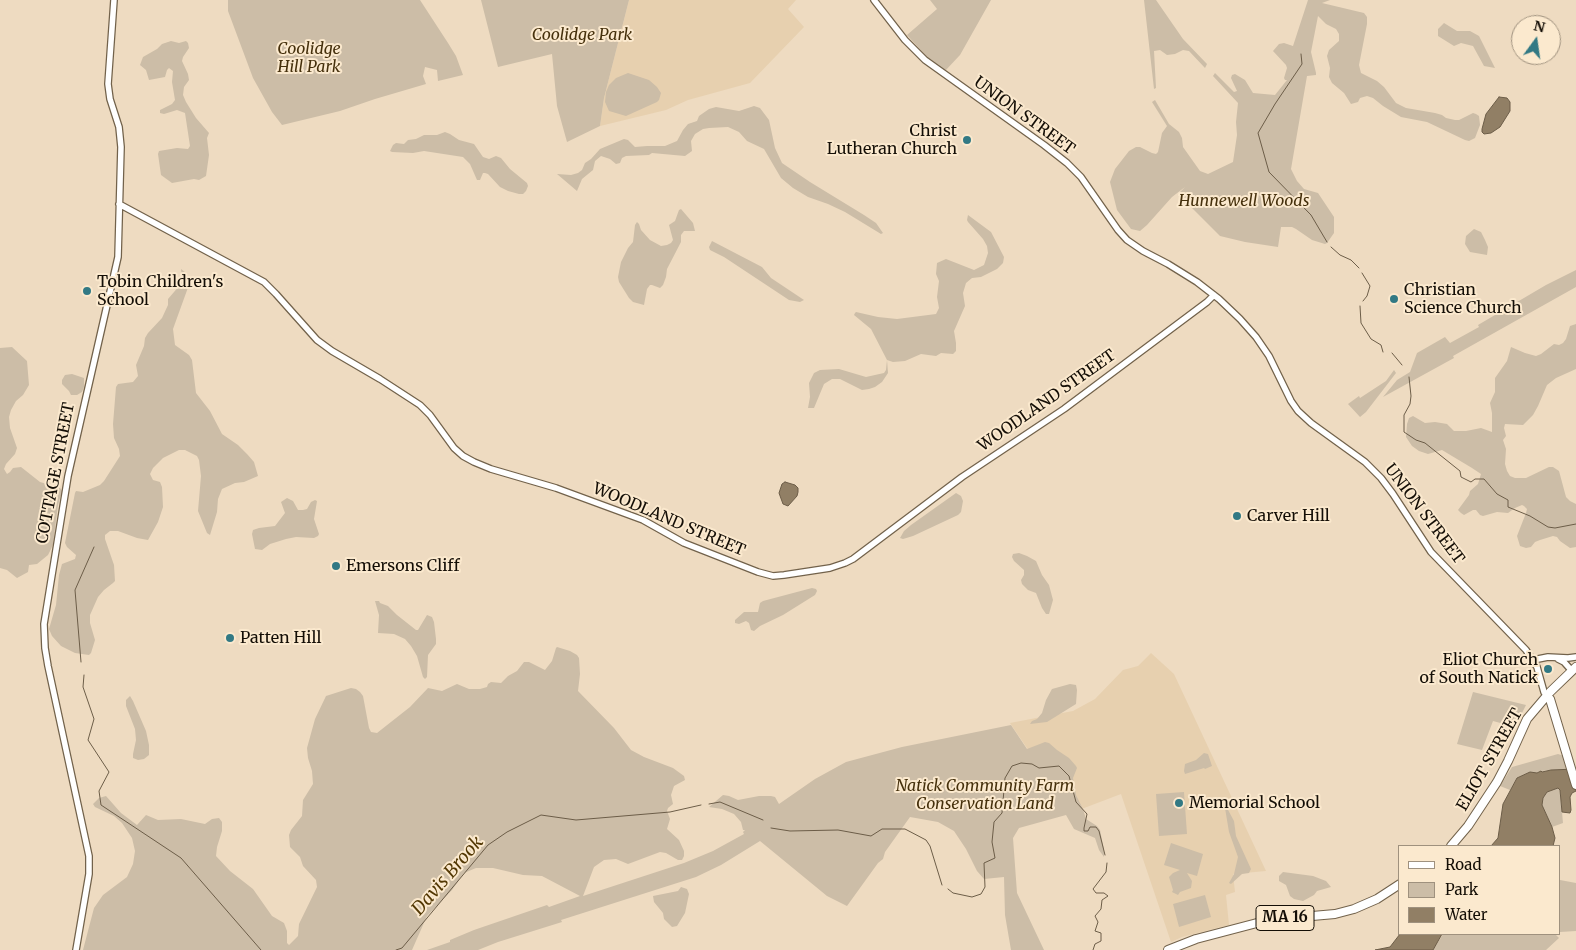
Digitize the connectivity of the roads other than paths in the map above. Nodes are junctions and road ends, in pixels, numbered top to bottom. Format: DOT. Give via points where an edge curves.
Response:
graph roads {
  1 [pos="114,0"];
  2 [pos="874,0"];
  3 [pos="119,204"];
  4 [pos="1214,295"];
  5 [pos="1576,657"];
  6 [pos="1556,658"];
  7 [pos="1533,660"];
  8 [pos="1574,669"];
  9 [pos="1547,696"];
  10 [pos="1576,785"];
  11 [pos="1452,845"];
  12 [pos="1398,885"];
  13 [pos="76,950"];
  14 [pos="1168,950"];
  1 -- 3 [label="street, COTTAGE STREET" via="108,92 121,140"];
  2 -- 4 [label="street, UNION STREET" via="925,60 1067,163 1127,240"];
  3 -- 4 [label="street, WOODLAND STREET" via="264,282 317,340 420,405 463,456 490,469 556,488 643,520 684,543 774,576 830,568 853,559 962,477 1068,406"];
  3 -- 13 [label="street, COTTAGE STREET" via="118,257 70,468 44,624 48,666 89,856"];
  4 -- 7 [label="street, UNION STREET" via="1261,343 1298,411 1374,470 1431,552"];
  5 -- 6 [label="street"];
  6 -- 7 [label="street"];
  6 -- 8 [label="street"];
  7 -- 9 [label="street, UNION STREET"];
  8 -- 9 [label="main road, ELIOT STREET"];
  9 -- 10 [label="main road"];
  9 -- 11 [label="main road, ELIOT STREET" via="1527,718 1496,782"];
  12 -- 14 [label="main road, MA 16" via="1354,910 1258,923 1196,938"];
}
